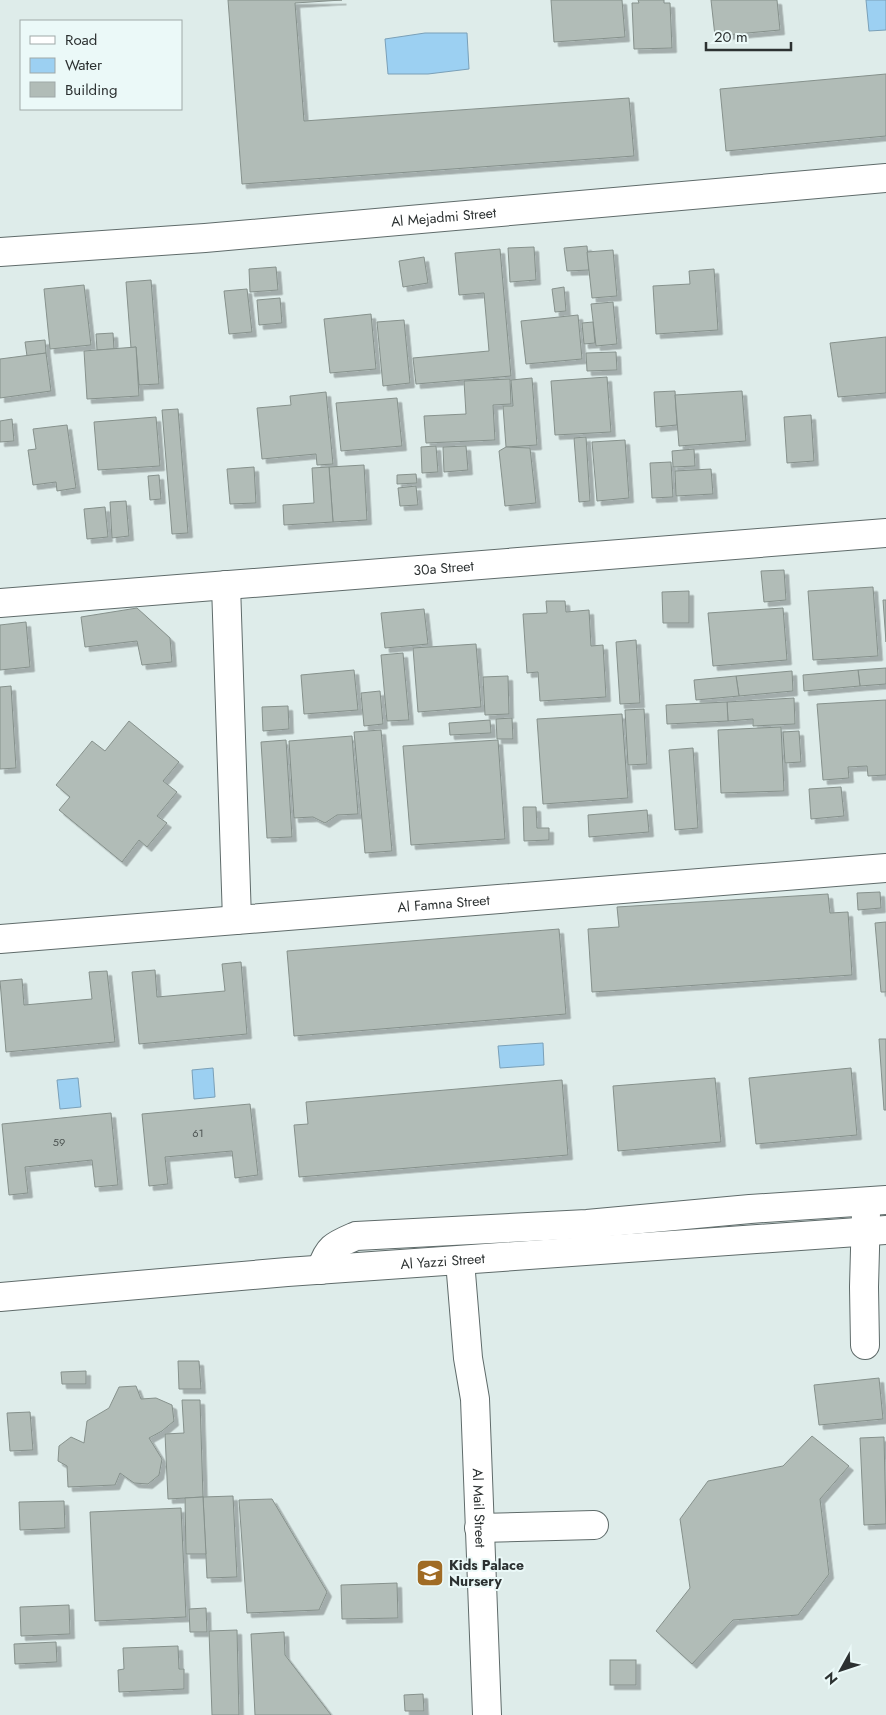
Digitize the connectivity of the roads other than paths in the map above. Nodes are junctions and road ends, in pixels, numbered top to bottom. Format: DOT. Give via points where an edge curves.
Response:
graph roads {
  1 [pos="886,178"];
  2 [pos="0,252"];
  3 [pos="886,533"];
  4 [pos="226,585"];
  5 [pos="0,603"];
  6 [pos="886,868"];
  7 [pos="237,920"];
  8 [pos="0,939"];
  9 [pos="876,1201"];
  10 [pos="587,1224"];
  11 [pos="876,1230"];
  12 [pos="591,1251"];
  13 [pos="470,1260"];
  14 [pos="321,1270"];
  15 [pos="0,1297"];
  16 [pos="865,1345"];
  17 [pos="594,1525"];
  18 [pos="479,1528"];
  19 [pos="487,1715"];
  1 -- 2 [label="street, Al Mejadmi Street" via="205,238"];
  3 -- 4 [label="street, 30a Street"];
  4 -- 5 [label="street, 30a Street"];
  4 -- 7 [label="street"];
  6 -- 7 [label="street, Al Famna Street"];
  7 -- 8 [label="street, Al Famna Street"];
  9 -- 10 [label="street"];
  9 -- 11 [label="street"];
  10 -- 12 [label="street"];
  10 -- 14 [label="street" via="356,1236 338,1243 326,1254"];
  11 -- 12 [label="street, Al Yazzi Street"];
  11 -- 16 [label="street" via="864,1287"];
  12 -- 13 [label="street, Al Yazzi Street"];
  13 -- 14 [label="street, Al Yazzi Street"];
  13 -- 18 [label="street, Al Mail Street" via="480,1366 475,1390"];
  14 -- 15 [label="street, Al Yazzi Street"];
  17 -- 18 [label="street"];
  18 -- 19 [label="street, Al Mail Street"];
}
